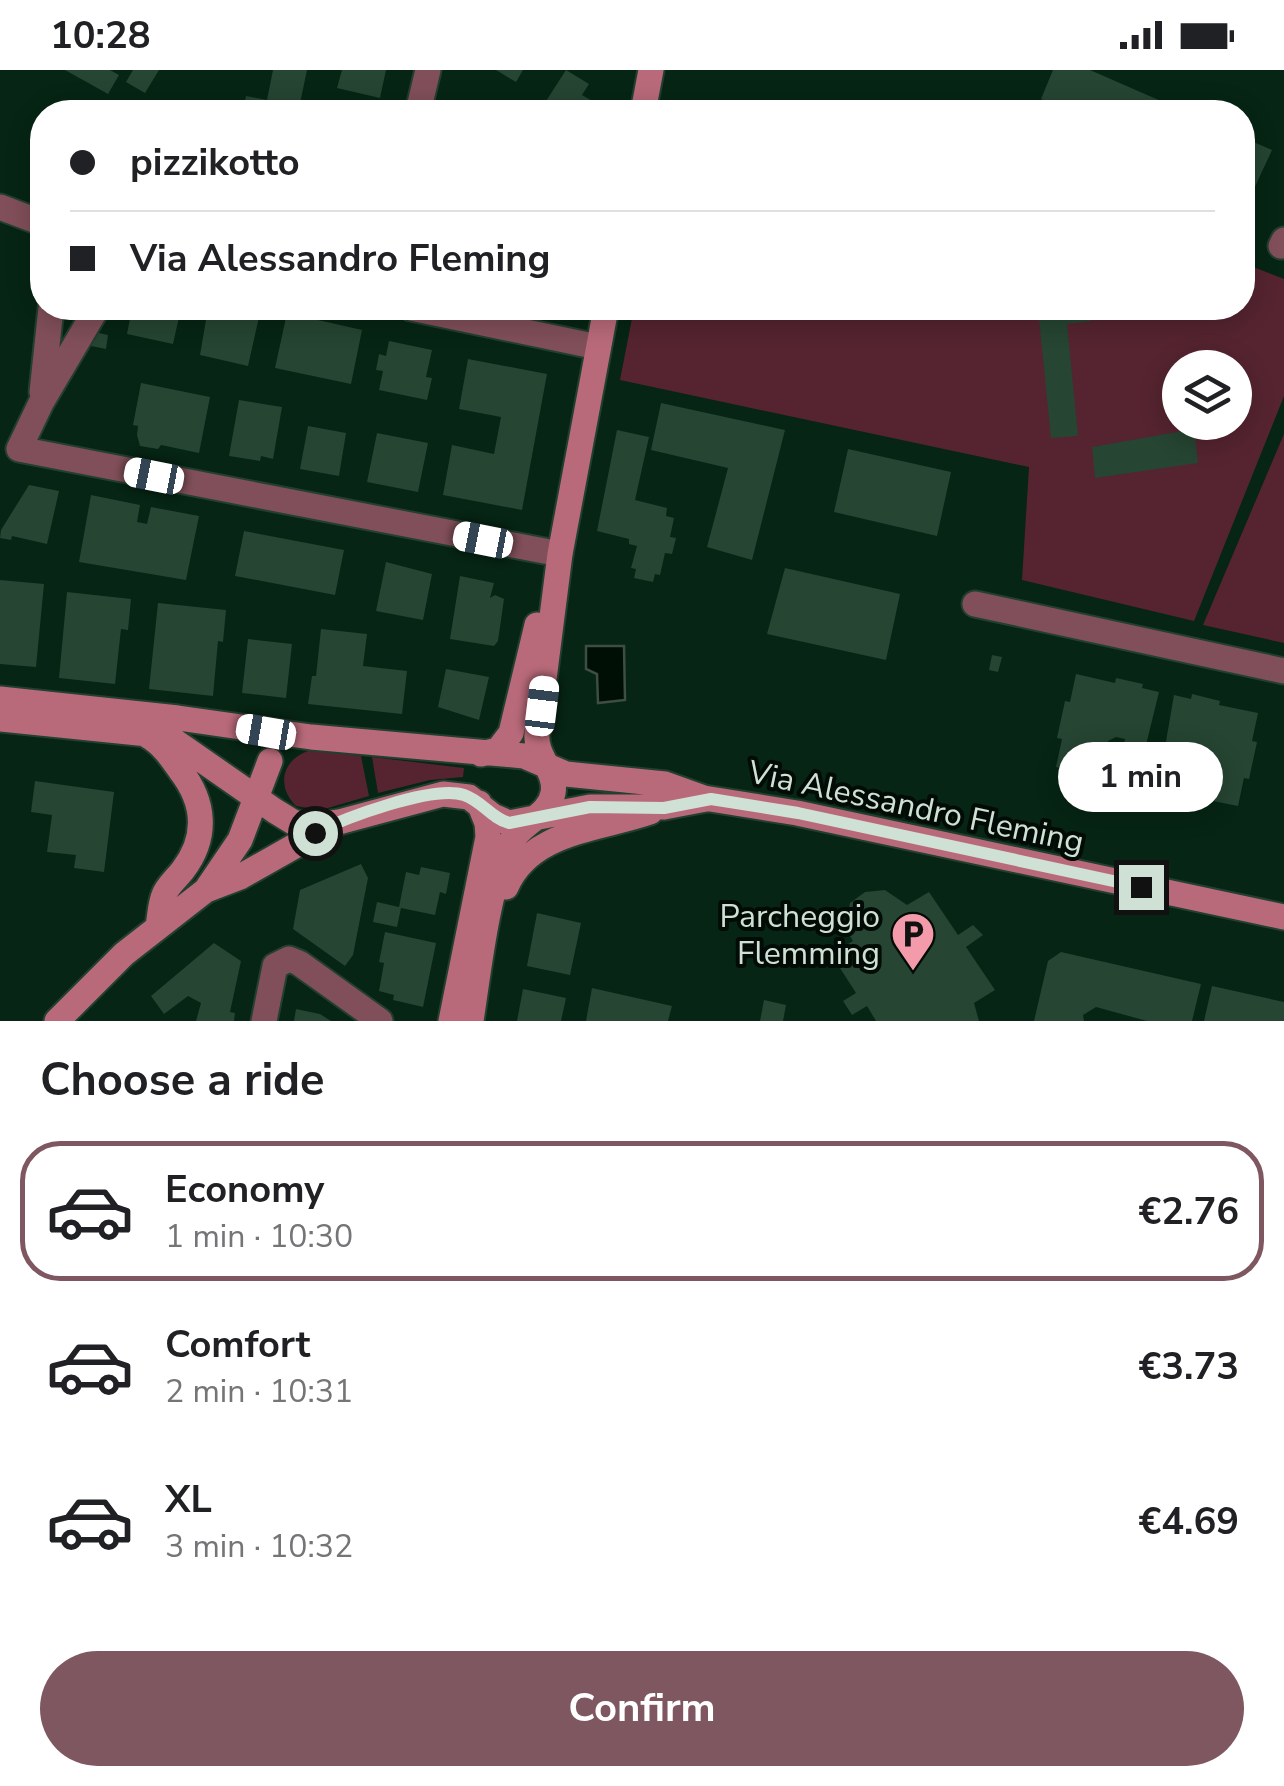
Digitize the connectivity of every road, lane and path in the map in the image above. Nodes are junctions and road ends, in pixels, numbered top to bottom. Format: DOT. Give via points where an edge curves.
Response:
graph roads {
  1 [pos="428,70"];
  2 [pos="651,70"];
  3 [pos="421,100"];
  4 [pos="645,100"];
  5 [pos="0,207"];
  6 [pos="30,218"];
  7 [pos="50,320"];
  8 [pos="90,320"];
  9 [pos="468,320"];
  10 [pos="604,320"];
  11 [pos="598,347"];
  12 [pos="41,403"];
  13 [pos="560,554"];
  14 [pos="975,604"];
  15 [pos="1284,671"];
  16 [pos="0,699"];
  17 [pos="0,719"];
  18 [pos="139,734"];
  19 [pos="311,737"];
  20 [pos="475,754"];
  21 [pos="270,761"];
  22 [pos="544,763"];
  23 [pos="255,798"];
  24 [pos="711,799"];
  25 [pos="479,803"];
  26 [pos="664,808"];
  27 [pos="285,817"];
  28 [pos="532,820"];
  29 [pos="339,822"];
  30 [pos="206,890"];
  31 [pos="1284,917"];
  32 [pos="158,926"];
  33 [pos="477,988"];
  34 [pos="57,1021"];
  35 [pos="264,1021"];
  36 [pos="380,1021"];
  37 [pos="451,1021"];
  38 [pos="472,1021"];
  1 -- 3 [label="street"];
  2 -- 4 [label="main road"];
  5 -- 6 [label="street"];
  7 -- 12 [label="street"];
  8 -- 12 [label="street"];
  9 -- 11 [label="street"];
  10 -- 11 [label="main road"];
  11 -- 13 [label="main road"];
  12 -- 13 [label="street" via="20,449"];
  13 -- 20 [label="main road" via="547,581 511,733 498,750"];
  13 -- 22 [label="main road" via="536,742"];
  14 -- 15 [label="street"];
  16 -- 19 [label="main road, Via Alessandro Fleming"];
  17 -- 18 [label="main road"];
  18 -- 23 [label="main road" via="179,743"];
  18 -- 32 [label="main road" via="159,743 189,781 201,815 198,842 164,894"];
  19 -- 20 [label="main road, Via Alessandro Fleming"];
  19 -- 21 [label="main road" via="282,745"];
  20 -- 22 [label="main road, Via Alessandro Fleming"];
  21 -- 23 [label="main road"];
  21 -- 27 [label="main road" via="268,794"];
  22 -- 24 [label="main road, Via Alessandro Fleming" via="566,774 658,783"];
  22 -- 28 [label="main road" via="552,794"];
  23 -- 27 [label="main road"];
  23 -- 30 [label="main road" via="240,840"];
  24 -- 26 [label="main road, Via Alessandro Fleming"];
  24 -- 31 [label="main road, Via Alessandro Fleming"];
  25 -- 28 [label="main road" via="504,822"];
  25 -- 29 [label="main road" via="443,794"];
  25 -- 37 [label="main road" via="488,837"];
  26 -- 28 [label="main road, Via Alessandro Fleming" via="590,807"];
  26 -- 33 [label="main road" via="556,839 528,854 506,886"];
  27 -- 29 [label="main road" via="310,826"];
  28 -- 33 [label="main road" via="513,838 502,863"];
  29 -- 30 [label="main road"];
  30 -- 32 [label="main road"];
  32 -- 34 [label="main road"];
  33 -- 38 [label="main road"];
  35 -- 36 [label="street" via="275,966 289,959"];
}
